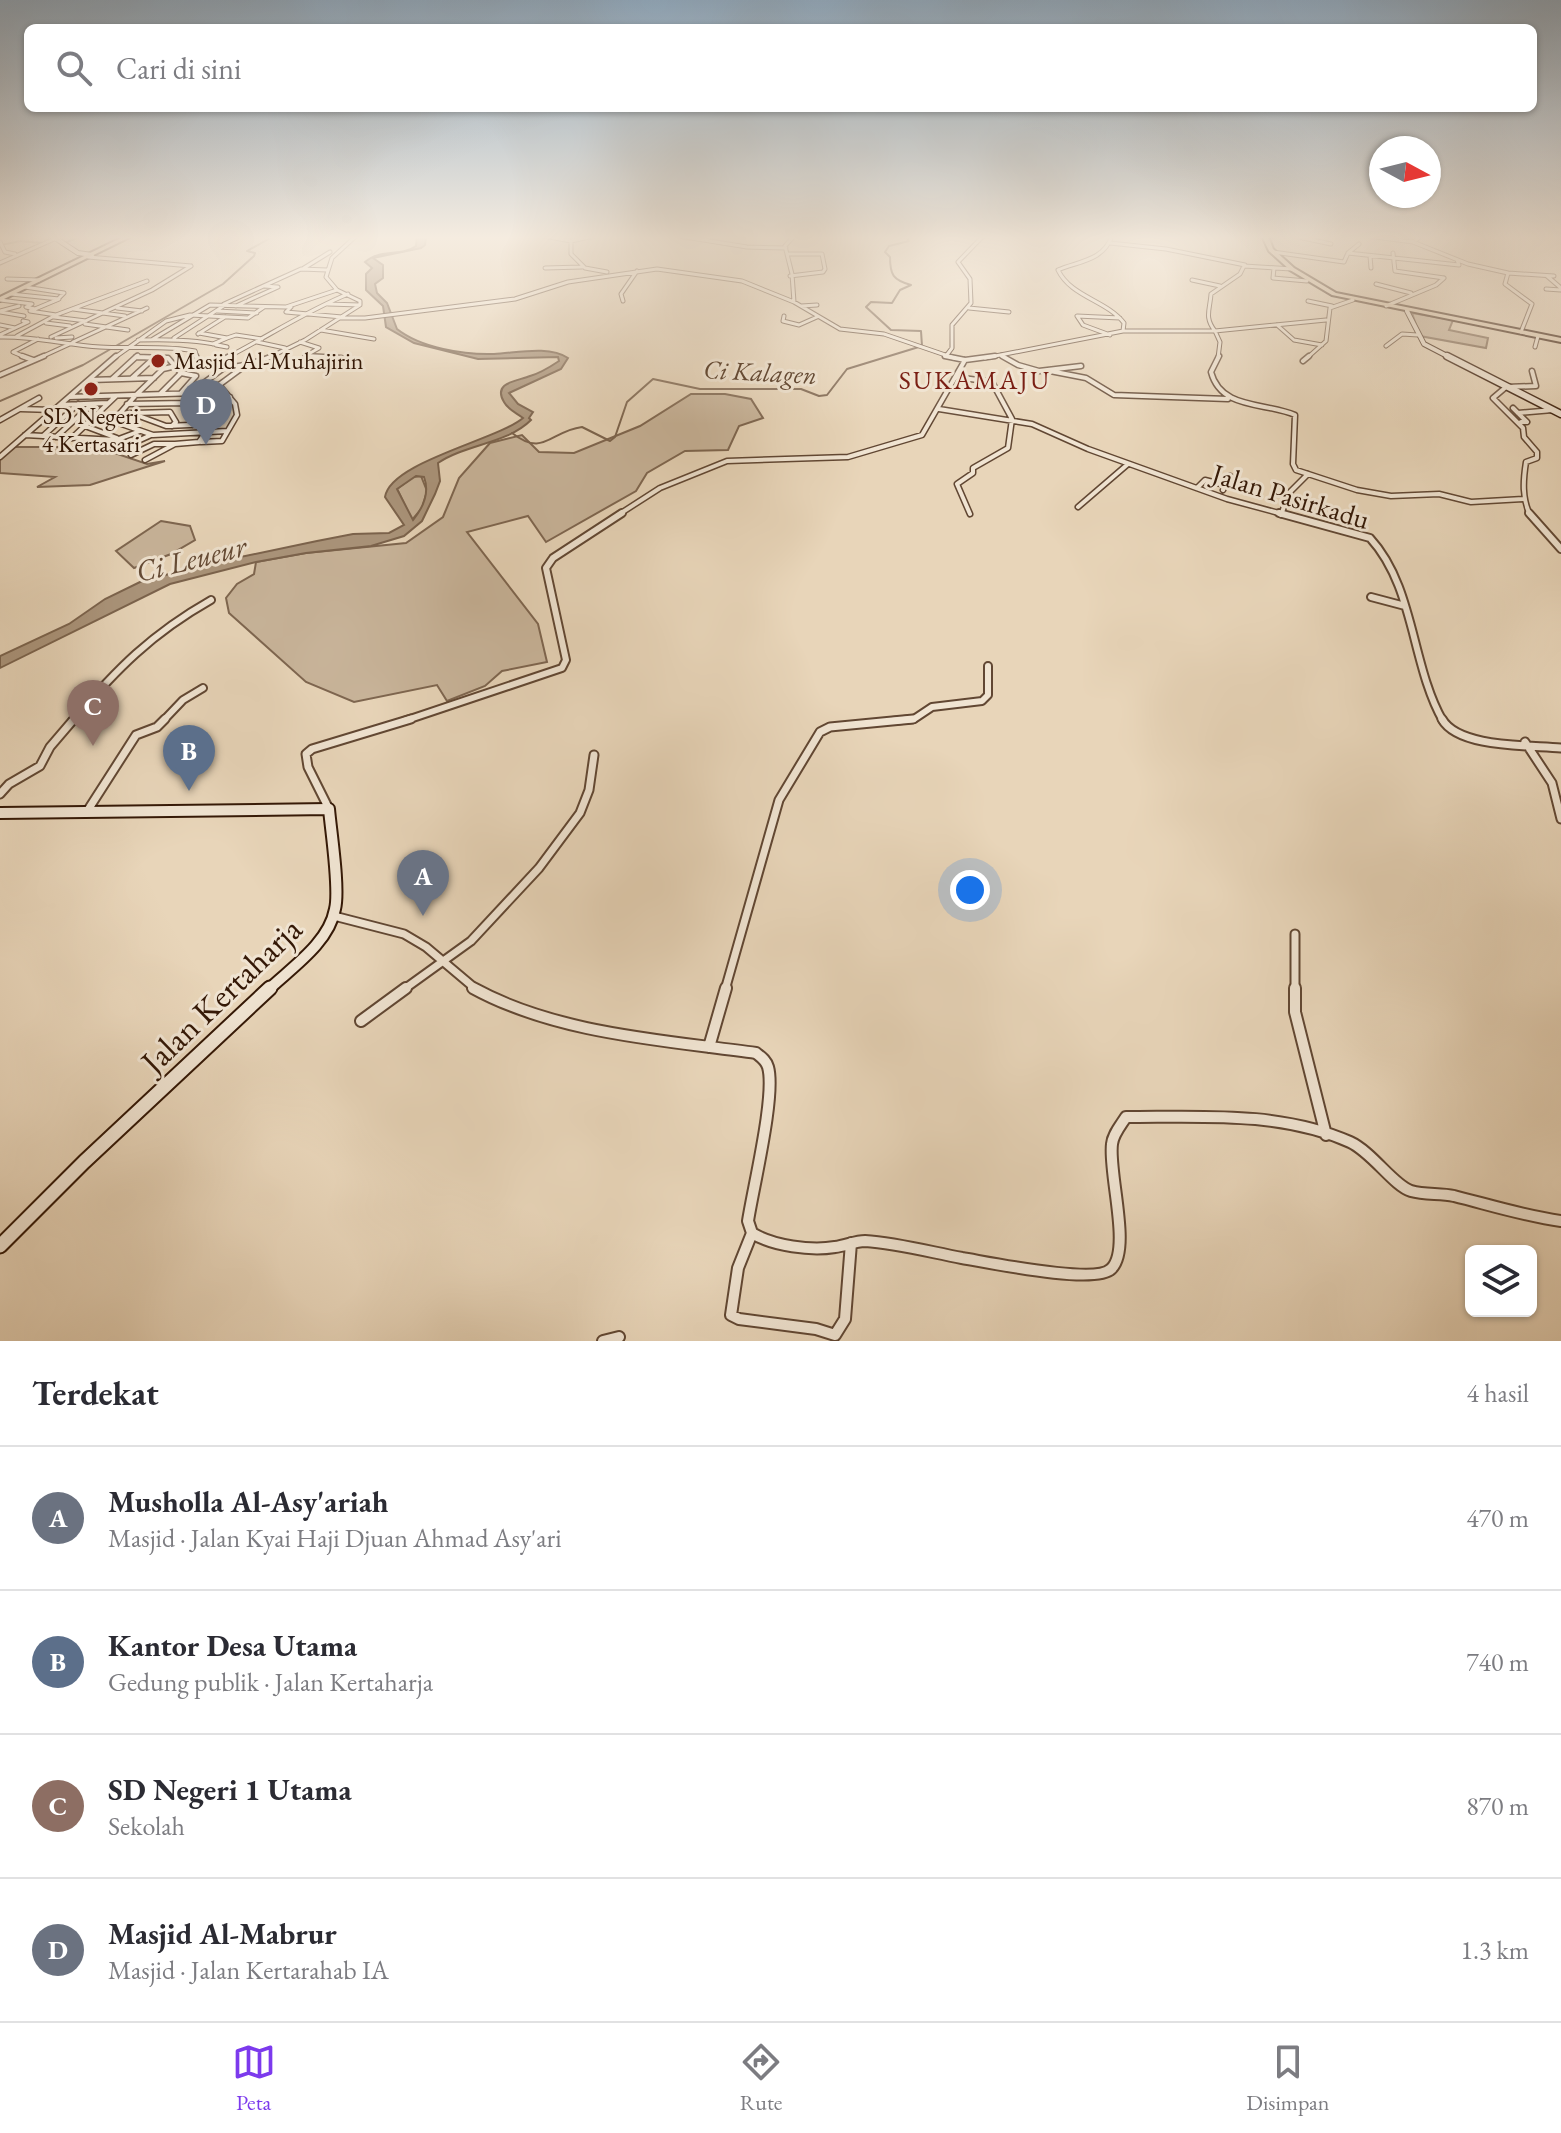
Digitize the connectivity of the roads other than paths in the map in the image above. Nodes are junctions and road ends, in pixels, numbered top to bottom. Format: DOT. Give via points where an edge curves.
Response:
graph roads {
  1 [pos="10,299"];
  2 [pos="58,299"];
  3 [pos="104,299"];
  4 [pos="133,299"];
  5 [pos="237,299"];
  6 [pos="252,299"];
  7 [pos="315,299"];
  8 [pos="337,299"];
  9 [pos="356,299"];
  10 [pos="516,299"];
  11 [pos="785,299"];
  12 [pos="794,299"];
  13 [pos="970,299"];
  14 [pos="1096,299"];
  15 [pos="1209,299"];
  16 [pos="1350,299"];
  17 [pos="1400,299"];
  18 [pos="1525,299"];
  19 [pos="1353,300"];
  20 [pos="309,301"];
  21 [pos="1308,301"];
  22 [pos="794,302"];
  23 [pos="324,304"];
  24 [pos="223,305"];
  25 [pos="360,305"];
  26 [pos="817,305"];
  27 [pos="236,306"];
  28 [pos="799,306"];
  29 [pos="1332,306"];
  30 [pos="1386,306"];
  31 [pos="26,307"];
  32 [pos="264,307"];
  33 [pos="291,307"];
  34 [pos="115,308"];
  35 [pos="147,308"];
  36 [pos="969,308"];
  37 [pos="34,310"];
  38 [pos="142,311"];
  39 [pos="217,311"];
  40 [pos="1407,311"];
  41 [pos="0,312"];
  42 [pos="72,312"];
  43 [pos="1009,312"];
  44 [pos="257,313"];
  45 [pos="104,314"];
  46 [pos="57,315"];
  47 [pos="193,315"];
  48 [pos="308,315"];
  49 [pos="209,316"];
  50 [pos="784,316"];
  51 [pos="129,317"];
  52 [pos="225,317"];
  53 [pos="817,317"];
  54 [pos="23,318"];
  55 [pos="342,318"];
  56 [pos="1122,319"];
  57 [pos="1326,320"];
  58 [pos="43,322"];
  59 [pos="84,322"];
  60 [pos="0,325"];
  61 [pos="1277,325"];
  62 [pos="74,326"];
  63 [pos="106,327"];
  64 [pos="15,328"];
  65 [pos="128,330"];
  66 [pos="321,330"];
  67 [pos="1123,331"];
  68 [pos="1215,331"];
  69 [pos="1521,332"];
  70 [pos="199,333"];
  71 [pos="1110,335"];
  72 [pos="1418,335"];
  73 [pos="0,336"];
  74 [pos="17,336"];
  75 [pos="1538,336"];
  76 [pos="41,338"];
  77 [pos="50,338"];
  78 [pos="173,338"];
  79 [pos="227,338"];
  80 [pos="153,339"];
  81 [pos="190,339"];
  82 [pos="374,339"];
  83 [pos="73,340"];
  84 [pos="135,340"];
  85 [pos="260,340"];
  86 [pos="1561,340"];
  87 [pos="300,342"];
  88 [pos="1322,345"];
  89 [pos="156,346"];
  90 [pos="1386,346"];
  91 [pos="147,347"];
  92 [pos="1535,347"];
  93 [pos="125,348"];
  94 [pos="287,348"];
  95 [pos="156,356"];
  96 [pos="946,356"];
  97 [pos="1002,356"];
  98 [pos="136,357"];
  99 [pos="341,358"];
  100 [pos="33,360"];
  101 [pos="965,360"];
  102 [pos="198,361"];
  103 [pos="1303,361"];
  104 [pos="174,366"];
  105 [pos="1081,366"];
  106 [pos="208,367"];
  107 [pos="224,368"];
  108 [pos="242,368"];
  109 [pos="1050,371"];
  110 [pos="1532,371"];
  111 [pos="181,373"];
  112 [pos="0,375"];
  113 [pos="956,377"];
  114 [pos="154,378"];
  115 [pos="112,379"];
  116 [pos="132,379"];
  117 [pos="90,380"];
  118 [pos="219,385"];
  119 [pos="1510,386"];
  120 [pos="181,393"];
  121 [pos="160,394"];
  122 [pos="136,395"];
  123 [pos="116,396"];
  124 [pos="69,397"];
  125 [pos="230,397"];
  126 [pos="39,398"];
  127 [pos="1228,399"];
  128 [pos="209,400"];
  129 [pos="108,403"];
  130 [pos="186,403"];
  131 [pos="78,404"];
  132 [pos="92,404"];
  133 [pos="127,404"];
  134 [pos="60,405"];
  135 [pos="1513,408"];
  136 [pos="21,409"];
  137 [pos="939,409"];
  138 [pos="54,410"];
  139 [pos="1553,410"];
  140 [pos="131,413"];
  141 [pos="1518,413"];
  142 [pos="118,414"];
  143 [pos="1561,414"];
  144 [pos="1012,419"];
  145 [pos="0,420"];
  146 [pos="1521,422"];
  147 [pos="213,424"];
  148 [pos="192,425"];
  149 [pos="85,426"];
  150 [pos="172,426"];
  151 [pos="140,431"];
  152 [pos="227,431"];
  153 [pos="206,433"];
  154 [pos="25,435"];
  155 [pos="151,435"];
  156 [pos="43,436"];
  157 [pos="56,437"];
  158 [pos="72,438"];
  159 [pos="120,440"];
  160 [pos="199,442"];
  161 [pos="178,444"];
  162 [pos="118,450"];
  163 [pos="131,455"];
  164 [pos="0,457"];
  165 [pos="145,460"];
  166 [pos="1128,464"];
  167 [pos="1308,474"];
  168 [pos="1230,476"];
  169 [pos="1197,488"];
  170 [pos="1523,499"];
  171 [pos="1078,507"];
  172 [pos="970,514"];
  173 [pos="1281,516"];
  174 [pos="1561,549"];
  175 [pos="1371,597"];
  176 [pos="211,600"];
  177 [pos="1405,606"];
  178 [pos="988,666"];
  179 [pos="203,688"];
  180 [pos="1525,742"];
  181 [pos="1561,748"];
  182 [pos="594,755"];
  183 [pos="0,794"];
  184 [pos="329,809"];
  185 [pos="0,813"];
  186 [pos="86,813"];
  187 [pos="1561,819"];
  188 [pos="334,916"];
  189 [pos="1295,934"];
  190 [pos="443,963"];
  191 [pos="361,1021"];
  192 [pos="709,1047"];
  193 [pos="1326,1135"];
  194 [pos="1561,1221"];
  195 [pos="752,1233"];
  196 [pos="851,1243"];
  197 [pos="0,1246"];
  198 [pos="619,1337"];
  199 [pos="603,1341"];
  1 -- 31 [label="street" via="32,304"];
  2 -- 37 [label="street"];
  3 -- 42 [label="street"];
  4 -- 34 [label="street"];
  5 -- 24 [label="street"];
  6 -- 27 [label="street"];
  7 -- 20 [label="street"];
  8 -- 23 [label="street"];
  9 -- 25 [label="street"];
  10 -- 55 [label="street"];
  11 -- 22 [label="street"];
  12 -- 22 [label="street"];
  13 -- 36 [label="street"];
  14 -- 56 [label="street"];
  15 -- 68 [label="street" via="1205,315"];
  16 -- 19 [label="highway"];
  17 -- 30 [label="street"];
  18 -- 69 [label="street" via="1532,304"];
  19 -- 29 [label="street"];
  19 -- 30 [label="highway"];
  20 -- 23 [label="street"];
  20 -- 33 [label="street"];
  21 -- 29 [label="street"];
  22 -- 28 [label="street"];
  23 -- 25 [label="street"];
  23 -- 48 [label="street"];
  24 -- 27 [label="street"];
  24 -- 39 [label="street"];
  24 -- 47 [label="street" via="210,305"];
  25 -- 55 [label="street"];
  26 -- 28 [label="street"];
  27 -- 32 [label="street"];
  28 -- 53 [label="street"];
  29 -- 57 [label="street"];
  30 -- 40 [label="highway"];
  31 -- 37 [label="street"];
  31 -- 41 [label="street"];
  32 -- 33 [label="street"];
  32 -- 44 [label="street"];
  33 -- 48 [label="street" via="286,312"];
  34 -- 38 [label="street"];
  34 -- 45 [label="street"];
  35 -- 38 [label="street"];
  36 -- 43 [label="street"];
  36 -- 96 [label="street" via="952,325 952,348"];
  37 -- 46 [label="street"];
  37 -- 54 [label="street"];
  38 -- 51 [label="street"];
  39 -- 44 [label="street"];
  39 -- 49 [label="street"];
  40 -- 69 [label="highway"];
  40 -- 72 [label="street"];
  41 -- 54 [label="street"];
  42 -- 45 [label="street"];
  42 -- 46 [label="street"];
  44 -- 52 [label="street"];
  45 -- 51 [label="street"];
  45 -- 59 [label="street"];
  46 -- 58 [label="street"];
  46 -- 59 [label="street"];
  47 -- 49 [label="street"];
  47 -- 80 [label="street"];
  47 -- 84 [label="street" via="166,321"];
  48 -- 55 [label="street"];
  48 -- 85 [label="street"];
  49 -- 52 [label="street"];
  49 -- 78 [label="street"];
  50 -- 53 [label="street" via="782,321 797,325"];
  51 -- 63 [label="street"];
  52 -- 70 [label="street"];
  53 -- 96 [label="street" via="843,330 884,334"];
  54 -- 64 [label="street" via="28,322"];
  55 -- 66 [label="street"];
  56 -- 67 [label="street"];
  56 -- 71 [label="street" via="1077,316 1083,325"];
  57 -- 61 [label="street"];
  57 -- 88 [label="street"];
  58 -- 62 [label="street"];
  58 -- 74 [label="street"];
  59 -- 62 [label="street"];
  59 -- 63 [label="street"];
  60 -- 64 [label="street"];
  61 -- 68 [label="street"];
  61 -- 88 [label="street" via="1295,341"];
  62 -- 77 [label="street"];
  63 -- 65 [label="street"];
  63 -- 83 [label="street"];
  64 -- 73 [label="street"];
  66 -- 82 [label="street"];
  66 -- 87 [label="street"];
  67 -- 68 [label="street"];
  67 -- 71 [label="street"];
  68 -- 127 [label="street" via="1221,353 1211,376"];
  69 -- 75 [label="highway"];
  70 -- 79 [label="street"];
  70 -- 81 [label="street"];
  71 -- 97 [label="street"];
  72 -- 90 [label="street" via="1402,334"];
  72 -- 119 [label="street" via="1428,346"];
  73 -- 74 [label="street"];
  74 -- 76 [label="street"];
  75 -- 86 [label="highway"];
  75 -- 92 [label="street"];
  76 -- 77 [label="street"];
  76 -- 100 [label="street" via="13,352"];
  77 -- 83 [label="street"];
  78 -- 80 [label="street"];
  78 -- 81 [label="street"];
  78 -- 89 [label="street"];
  79 -- 81 [label="street" via="214,344"];
  79 -- 85 [label="street"];
  80 -- 84 [label="street"];
  83 -- 93 [label="street"];
  83 -- 100 [label="street"];
  84 -- 93 [label="street"];
  85 -- 94 [label="street"];
  85 -- 106 [label="street"];
  87 -- 94 [label="street"];
  87 -- 99 [label="street" via="319,348 305,356"];
  88 -- 103 [label="street"];
  89 -- 91 [label="street"];
  89 -- 102 [label="street" via="194,351"];
  91 -- 93 [label="street"];
  91 -- 98 [label="street"];
  93 -- 117 [label="street"];
  94 -- 108 [label="street"];
  95 -- 98 [label="street"];
  95 -- 104 [label="street" via="171,359"];
  95 -- 116 [label="street"];
  96 -- 101 [label="street"];
  97 -- 101 [label="street"];
  97 -- 109 [label="street"];
  98 -- 115 [label="street"];
  100 -- 112 [label="street"];
  101 -- 113 [label="street"];
  102 -- 104 [label="street"];
  102 -- 106 [label="street"];
  104 -- 111 [label="street"];
  104 -- 114 [label="street"];
  105 -- 109 [label="street" via="1067,364"];
  106 -- 107 [label="street"];
  107 -- 108 [label="street"];
  107 -- 118 [label="street" via="202,384"];
  108 -- 118 [label="street"];
  109 -- 127 [label="street" via="1086,378 1114,395"];
  110 -- 119 [label="street" via="1536,386"];
  111 -- 120 [label="street" via="196,377"];
  111 -- 121 [label="street"];
  113 -- 137 [label="street"];
  113 -- 144 [label="street" via="992,382"];
  114 -- 116 [label="street"];
  114 -- 122 [label="street"];
  115 -- 116 [label="street"];
  115 -- 117 [label="street"];
  117 -- 124 [label="street"];
  118 -- 125 [label="street"];
  119 -- 139 [label="street"];
  119 -- 170 [label="street" via="1493,398 1522,426 1538,455 1526,462"];
  120 -- 121 [label="street"];
  120 -- 128 [label="street" via="200,393"];
  121 -- 122 [label="street"];
  122 -- 123 [label="street"];
  122 -- 133 [label="street"];
  123 -- 124 [label="street"];
  123 -- 129 [label="street"];
  124 -- 134 [label="street"];
  125 -- 128 [label="street"];
  125 -- 152 [label="street" via="238,413"];
  126 -- 136 [label="street"];
  127 -- 167 [label="street" via="1295,415 1293,464"];
  128 -- 130 [label="street"];
  128 -- 147 [label="street" via="218,414"];
  129 -- 132 [label="street"];
  129 -- 149 [label="street"];
  130 -- 133 [label="street"];
  130 -- 148 [label="street" via="196,416"];
  131 -- 132 [label="street"];
  131 -- 134 [label="street"];
  131 -- 156 [label="street"];
  132 -- 157 [label="street"];
  133 -- 142 [label="street"];
  134 -- 138 [label="street"];
  135 -- 141 [label="street"];
  136 -- 138 [label="street"];
  136 -- 145 [label="street"];
  137 -- 144 [label="street, Jalan Pasirkadu"];
  137 -- 184 [label="street" via="925,433 877,451 835,458 736,459 694,472 660,488 553,558 546,568 566,660 562,668 312,749 306,754 308,767"];
  138 -- 154 [label="street"];
  139 -- 141 [label="street"];
  139 -- 143 [label="street"];
  140 -- 142 [label="street"];
  140 -- 150 [label="street"];
  140 -- 150 [label="street" via="170,412"];
  141 -- 146 [label="street" via="1527,422"];
  142 -- 151 [label="street" via="113,421"];
  144 -- 166 [label="street, Jalan Pasirkadu"];
  144 -- 172 [label="street" via="1008,448 957,484"];
  147 -- 148 [label="street"];
  147 -- 153 [label="street"];
  148 -- 150 [label="street"];
  149 -- 158 [label="street"];
  149 -- 159 [label="street"];
  151 -- 155 [label="street"];
  151 -- 159 [label="street"];
  152 -- 153 [label="street"];
  152 -- 160 [label="street" via="221,441"];
  153 -- 155 [label="street"];
  153 -- 160 [label="street"];
  154 -- 156 [label="street"];
  154 -- 164 [label="street"];
  155 -- 162 [label="street"];
  156 -- 157 [label="street"];
  157 -- 158 [label="street"];
  158 -- 159 [label="street"];
  160 -- 161 [label="street"];
  161 -- 163 [label="street" via="156,444"];
  161 -- 165 [label="street"];
  166 -- 169 [label="street, Jalan Pasirkadu"];
  166 -- 171 [label="street"];
  167 -- 170 [label="street" via="1391,496 1439,494 1471,502"];
  167 -- 173 [label="street" via="1289,493"];
  168 -- 169 [label="street" via="1224,488 1205,480"];
  169 -- 173 [label="street, Jalan Pasirkadu"];
  170 -- 174 [label="street" via="1528,516"];
  173 -- 177 [label="street, Jalan Pasirkadu" via="1370,538"];
  175 -- 177 [label="street"];
  176 -- 183 [label="street" via="169,624 120,666 46,751 40,766"];
  177 -- 180 [label="street, Jalan Pasirkadu" via="1447,729 1462,738"];
  178 -- 192 [label="street" via="988,695 982,701 932,707 914,719 820,732 779,800"];
  179 -- 186 [label="street" via="157,727 135,736"];
  180 -- 181 [label="street, Jalan Pasirkadu"];
  180 -- 187 [label="street" via="1552,783"];
  182 -- 190 [label="street" via="589,790 567,834 496,917"];
  184 -- 186 [label="street"];
  184 -- 188 [label="street, Jalan Kertaharja"];
  185 -- 186 [label="street"];
  188 -- 190 [label="street" via="392,928"];
  188 -- 197 [label="street, Jalan Kertaharja" via="313,948 274,987"];
  189 -- 193 [label="street" via="1295,1012"];
  190 -- 191 [label="street"];
  190 -- 192 [label="street" via="460,982 526,1011 666,1043"];
  192 -- 195 [label="street" via="756,1053 767,1063 748,1221"];
  193 -- 194 [label="street" via="1365,1150 1409,1191 1451,1195 1522,1216"];
  193 -- 196 [label="street" via="1261,1120 1126,1117 1112,1140 1119,1256 1112,1269 1099,1276"];
  195 -- 196 [label="street" via="784,1244 832,1248"];
  195 -- 196 [label="street" via="738,1268 731,1315 835,1335 845,1319"];
  198 -- 199 [label="street"];
}
